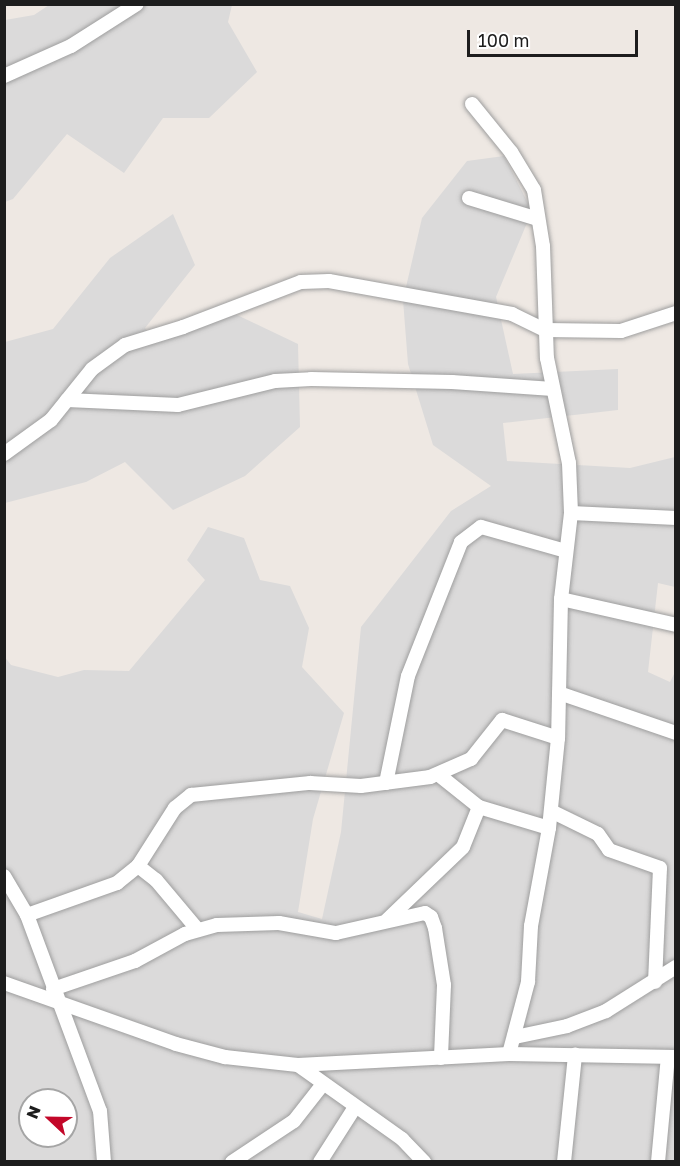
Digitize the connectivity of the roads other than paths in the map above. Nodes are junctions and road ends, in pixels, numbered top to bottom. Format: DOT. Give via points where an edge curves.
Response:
graph roads {
  1 [pos="137,4"];
  2 [pos="4,75"];
  3 [pos="472,104"];
  4 [pos="469,198"];
  5 [pos="538,219"];
  6 [pos="675,313"];
  7 [pos="545,330"];
  8 [pos="553,389"];
  9 [pos="67,400"];
  10 [pos="4,454"];
  11 [pos="571,513"];
  12 [pos="675,518"];
  13 [pos="566,551"];
  14 [pos="561,599"];
  15 [pos="675,625"];
  16 [pos="559,693"];
  17 [pos="675,733"];
  18 [pos="558,738"];
  19 [pos="440,775"];
  20 [pos="386,783"];
  21 [pos="479,807"];
  22 [pos="551,811"];
  23 [pos="549,828"];
  24 [pos="138,866"];
  25 [pos="4,876"];
  26 [pos="27,915"];
  27 [pos="386,921"];
  28 [pos="198,930"];
  29 [pos="675,967"];
  30 [pos="655,982"];
  31 [pos="4,983"];
  32 [pos="53,989"];
  33 [pos="60,1003"];
  34 [pos="515,1037"];
  35 [pos="509,1054"];
  36 [pos="575,1055"];
  37 [pos="672,1057"];
  38 [pos="441,1058"];
  39 [pos="298,1065"];
  40 [pos="323,1084"];
  41 [pos="356,1107"];
  42 [pos="104,1161"];
  43 [pos="232,1161"];
  44 [pos="320,1161"];
  45 [pos="424,1161"];
  46 [pos="564,1161"];
  47 [pos="658,1161"];
  1 -- 2 [label="street" via="71,46"];
  3 -- 5 [label="street" via="528,178"];
  4 -- 5 [label="street"];
  5 -- 7 [label="street" via="543,246"];
  6 -- 7 [label="street" via="621,331"];
  7 -- 8 [label="street"];
  7 -- 9 [label="street" via="512,315 329,281 301,282 125,345 92,369"];
  8 -- 9 [label="street" via="311,379 275,381 178,405"];
  8 -- 11 [label="street" via="569,463"];
  9 -- 10 [label="street" via="51,420"];
  11 -- 12 [label="street"];
  11 -- 13 [label="street"];
  13 -- 14 [label="street"];
  13 -- 20 [label="street" via="481,527 461,542 408,676"];
  14 -- 15 [label="street"];
  14 -- 16 [label="street"];
  16 -- 17 [label="street"];
  16 -- 18 [label="street"];
  18 -- 19 [label="street" via="502,720 471,759"];
  18 -- 22 [label="street"];
  19 -- 20 [label="street"];
  19 -- 21 [label="street"];
  20 -- 24 [label="street" via="310,783 191,795 175,808"];
  21 -- 23 [label="street"];
  21 -- 27 [label="street" via="463,847"];
  22 -- 23 [label="street"];
  22 -- 30 [label="street" via="598,834 609,850 660,868"];
  23 -- 34 [label="street" via="531,926 528,982"];
  24 -- 26 [label="street" via="117,883"];
  24 -- 28 [label="street" via="163,888"];
  25 -- 26 [label="street"];
  26 -- 32 [label="street"];
  27 -- 28 [label="street" via="336,933 279,923 217,925"];
  27 -- 38 [label="street" via="413,913 431,917 444,985"];
  28 -- 32 [label="street" via="135,962"];
  29 -- 30 [label="street"];
  30 -- 34 [label="street" via="606,1011 567,1026"];
  31 -- 33 [label="street"];
  32 -- 33 [label="street"];
  33 -- 39 [label="street" via="225,1057"];
  33 -- 42 [label="street" via="100,1111"];
  34 -- 35 [label="street"];
  35 -- 36 [label="street"];
  35 -- 38 [label="street"];
  36 -- 37 [label="street"];
  36 -- 46 [label="street"];
  37 -- 47 [label="street"];
  38 -- 39 [label="street"];
  39 -- 40 [label="street"];
  40 -- 41 [label="street"];
  40 -- 43 [label="street" via="294,1121"];
  41 -- 44 [label="street"];
  41 -- 45 [label="street" via="402,1139"];
}
